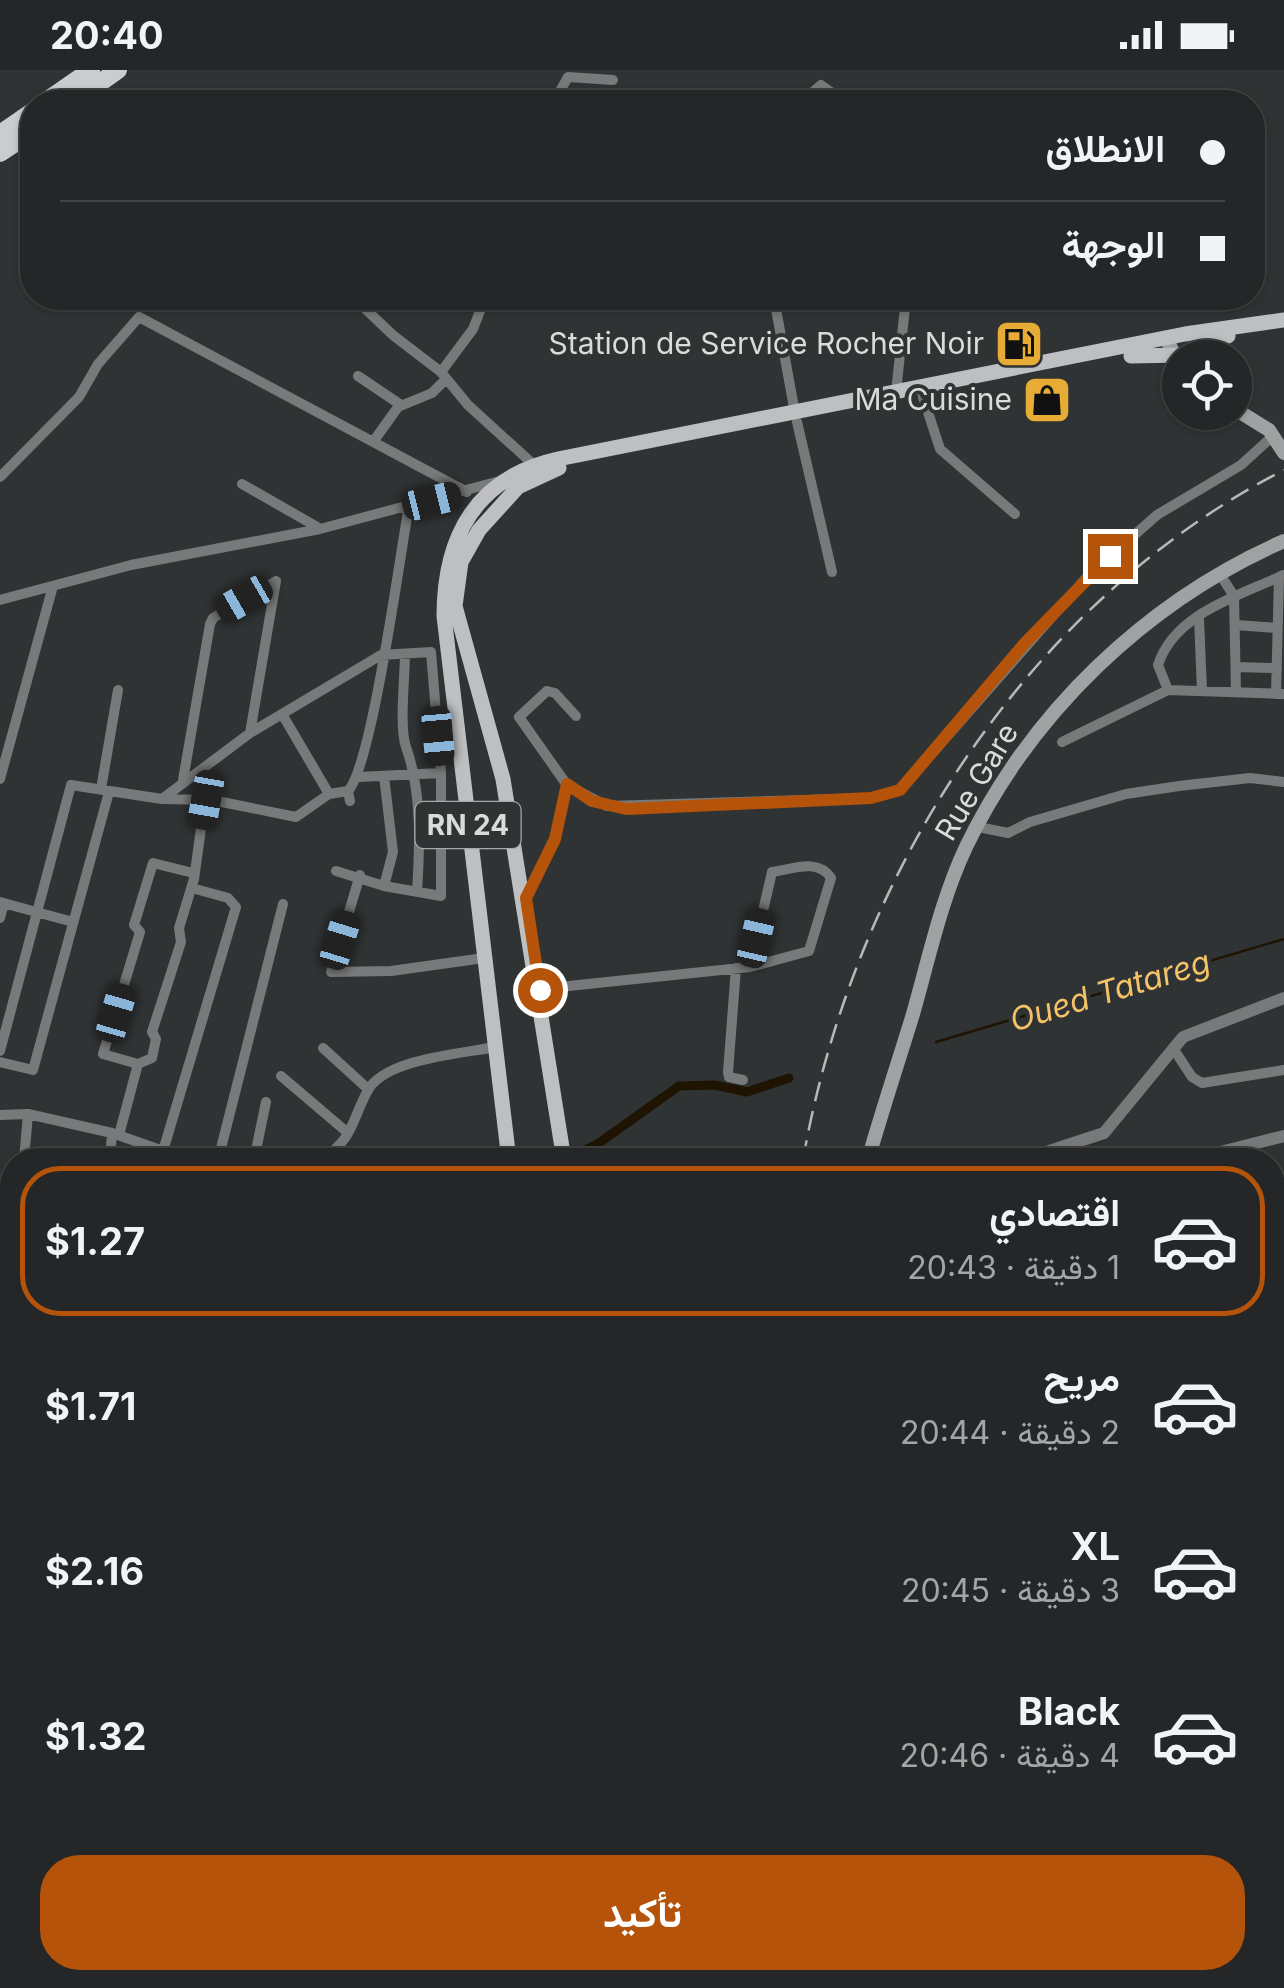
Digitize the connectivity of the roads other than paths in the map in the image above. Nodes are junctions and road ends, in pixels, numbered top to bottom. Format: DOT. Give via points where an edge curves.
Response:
graph roads {
  1 [pos="91,70"];
  2 [pos="118,70"];
  3 [pos="613,80"];
  4 [pos="63,90"];
  5 [pos="90,90"];
  6 [pos="561,90"];
  7 [pos="367,310"];
  8 [pos="480,310"];
  9 [pos="776,310"];
  10 [pos="905,310"];
  11 [pos="1284,320"];
  12 [pos="1284,328"];
  13 [pos="1185,334"];
  14 [pos="1166,338"];
  15 [pos="1186,340"];
  16 [pos="1219,340"];
  17 [pos="1162,358"];
  18 [pos="358,376"];
  19 [pos="443,376"];
  20 [pos="896,392"];
  21 [pos="923,397"];
  22 [pos="401,405"];
  23 [pos="796,418"];
  24 [pos="1252,422"];
  25 [pos="373,442"];
  26 [pos="1278,443"];
  27 [pos="534,465"];
  28 [pos="0,477"];
  29 [pos="496,482"];
  30 [pos="242,484"];
  31 [pos="474,495"];
  32 [pos="508,497"];
  33 [pos="409,506"];
  34 [pos="496,510"];
  35 [pos="1016,514"];
  36 [pos="320,529"];
  37 [pos="1284,541"];
  38 [pos="1284,549"];
  39 [pos="832,572"];
  40 [pos="1282,576"];
  41 [pos="1223,579"];
  42 [pos="53,586"];
  43 [pos="1234,596"];
  44 [pos="0,600"];
  45 [pos="1199,618"];
  46 [pos="1236,624"];
  47 [pos="1277,628"];
  48 [pos="405,654"];
  49 [pos="382,655"];
  50 [pos="1236,668"];
  51 [pos="1277,668"];
  52 [pos="118,690"];
  53 [pos="1168,690"];
  54 [pos="1202,691"];
  55 [pos="1236,692"];
  56 [pos="1280,694"];
  57 [pos="282,714"];
  58 [pos="576,716"];
  59 [pos="250,732"];
  60 [pos="1062,742"];
  61 [pos="441,773"];
  62 [pos="416,775"];
  63 [pos="384,776"];
  64 [pos="360,777"];
  65 [pos="0,778"];
  66 [pos="182,780"];
  67 [pos="1284,782"];
  68 [pos="567,784"];
  69 [pos="105,790"];
  70 [pos="330,794"];
  71 [pos="162,799"];
  72 [pos="206,800"];
  73 [pos="983,828"];
  74 [pos="336,871"];
  75 [pos="193,873"];
  76 [pos="360,875"];
  77 [pos="384,886"];
  78 [pos="192,888"];
  79 [pos="417,892"];
  80 [pos="526,898"];
  81 [pos="2,902"];
  82 [pos="283,904"];
  83 [pos="38,914"];
  84 [pos="0,918"];
  85 [pos="73,922"];
  86 [pos="484,958"];
  87 [pos="750,967"];
  88 [pos="736,968"];
  89 [pos="540,990"];
  90 [pos="1284,998"];
  91 [pos="494,1047"];
  92 [pos="323,1048"];
  93 [pos="1173,1048"];
  94 [pos="0,1051"];
  95 [pos="0,1062"];
  96 [pos="138,1064"];
  97 [pos="1284,1070"];
  98 [pos="281,1076"];
  99 [pos="742,1080"];
  100 [pos="368,1089"];
  101 [pos="266,1102"];
  102 [pos="28,1114"];
  103 [pos="0,1115"];
  104 [pos="348,1133"];
  105 [pos="116,1134"];
  106 [pos="1284,1136"];
  107 [pos="25,1148"];
  108 [pos="113,1148"];
  109 [pos="155,1148"];
  110 [pos="164,1148"];
  111 [pos="221,1148"];
  112 [pos="256,1148"];
  113 [pos="333,1148"];
  114 [pos="508,1148"];
  115 [pos="563,1148"];
  116 [pos="872,1148"];
  117 [pos="880,1148"];
  118 [pos="1060,1148"];
  119 [pos="1241,1148"];
  1 -- 4 [label="highway"];
  2 -- 5 [label="highway"];
  3 -- 6 [label="street" via="568,77"];
  7 -- 19 [label="street"];
  8 -- 19 [label="street"];
  9 -- 23 [label="street"];
  10 -- 20 [label="street"];
  11 -- 13 [label="main road, RN 24"];
  12 -- 16 [label="main road, RN 24"];
  13 -- 14 [label="main road, RN 24"];
  13 -- 15 [label="main road"];
  14 -- 20 [label="main road, RN 24"];
  17 -- 21 [label="main road, RN 24" via="1144,353"];
  18 -- 22 [label="street"];
  19 -- 22 [label="street" via="432,393"];
  19 -- 27 [label="street"];
  20 -- 23 [label="main road, RN 24"];
  21 -- 23 [label="main road, RN 24"];
  21 -- 35 [label="street" via="940,449"];
  22 -- 25 [label="street"];
  23 -- 27 [label="main road, RN 24"];
  23 -- 32 [label="main road, RN 24" via="550,470"];
  23 -- 39 [label="street"];
  24 -- 26 [label="main road"];
  25 -- 28 [label="street" via="139,317 79,397"];
  25 -- 31 [label="street"];
  26 -- 68 [label="street" via="1158,515 1087,577 900,790 871,798 626,809 592,801"];
  27 -- 29 [label="main road, RN 24"];
  29 -- 31 [label="main road, RN 24"];
  29 -- 32 [label="main road"];
  30 -- 36 [label="street"];
  31 -- 33 [label="street"];
  31 -- 34 [label="main road"];
  31 -- 86 [label="main road, RN 24" via="454,552 444,616"];
  32 -- 34 [label="main road, RN 24"];
  33 -- 36 [label="street"];
  33 -- 49 [label="street"];
  34 -- 80 [label="main road, RN 24" via="466,550 455,606 495,743"];
  36 -- 42 [label="street"];
  37 -- 116 [label="main road, Rue Gare" via="1219,573 1118,646 1012,769 954,877"];
  38 -- 41 [label="main road, Rue Gare"];
  40 -- 43 [label="street"];
  40 -- 47 [label="street"];
  41 -- 43 [label="street"];
  41 -- 73 [label="main road, Rue Gare" via="1156,624 1084,690 1016,774"];
  42 -- 44 [label="street"];
  42 -- 65 [label="street"];
  43 -- 45 [label="street"];
  43 -- 46 [label="street"];
  45 -- 53 [label="street" via="1170,636 1161,656"];
  45 -- 54 [label="street"];
  46 -- 47 [label="street"];
  46 -- 50 [label="street"];
  47 -- 51 [label="street"];
  48 -- 49 [label="street"];
  48 -- 61 [label="street" via="431,652"];
  48 -- 62 [label="street" via="406,749"];
  49 -- 57 [label="street"];
  49 -- 64 [label="street"];
  50 -- 51 [label="street"];
  50 -- 55 [label="street"];
  51 -- 56 [label="street"];
  52 -- 69 [label="street"];
  53 -- 54 [label="street"];
  53 -- 60 [label="street"];
  54 -- 55 [label="street"];
  55 -- 56 [label="street"];
  57 -- 59 [label="street"];
  57 -- 70 [label="street"];
  58 -- 68 [label="street" via="550,690 520,714"];
  59 -- 66 [label="street"];
  59 -- 66 [label="street" via="276,581 210,624"];
  61 -- 62 [label="street"];
  61 -- 79 [label="street" via="441,896"];
  62 -- 63 [label="street"];
  62 -- 79 [label="street"];
  63 -- 64 [label="street"];
  63 -- 77 [label="street" via="393,852"];
  64 -- 70 [label="street" via="349,796"];
  66 -- 71 [label="street"];
  67 -- 73 [label="street" via="1250,778 1179,786 1110,799 1008,834"];
  68 -- 80 [label="street" via="555,839"];
  69 -- 71 [label="street"];
  69 -- 83 [label="street" via="68,788"];
  69 -- 85 [label="street"];
  70 -- 72 [label="street" via="296,817"];
  71 -- 72 [label="street"];
  72 -- 75 [label="street"];
  73 -- 117 [label="main road, Rue Gare" via="949,910"];
  74 -- 76 [label="street"];
  75 -- 78 [label="street"];
  75 -- 96 [label="street" via="152,863 146,872 134,924 140,932 103,1054"];
  76 -- 77 [label="street"];
  76 -- 86 [label="street" via="331,972"];
  77 -- 79 [label="street"];
  78 -- 96 [label="street" via="152,1032 151,1062"];
  78 -- 110 [label="street" via="236,906"];
  80 -- 89 [label="main road, RN 24"];
  81 -- 83 [label="street"];
  81 -- 84 [label="street"];
  82 -- 111 [label="street"];
  83 -- 85 [label="street"];
  83 -- 94 [label="street"];
  85 -- 95 [label="street" via="33,1070"];
  86 -- 91 [label="main road, RN 24"];
  87 -- 87 [label="street" via="772,872 826,869 831,878 809,951"];
  87 -- 88 [label="street"];
  88 -- 89 [label="street"];
  88 -- 99 [label="street" via="728,1072"];
  89 -- 115 [label="main road, RN 24"];
  90 -- 93 [label="street" via="1193,1032"];
  91 -- 100 [label="street" via="386,1070"];
  91 -- 114 [label="main road, RN 24"];
  92 -- 100 [label="street"];
  93 -- 97 [label="street" via="1202,1082"];
  93 -- 118 [label="street" via="1104,1134"];
  96 -- 105 [label="street"];
  98 -- 104 [label="street"];
  100 -- 104 [label="street"];
  101 -- 112 [label="street"];
  102 -- 103 [label="street"];
  102 -- 105 [label="street"];
  102 -- 107 [label="street"];
  104 -- 113 [label="street"];
  105 -- 108 [label="street"];
  105 -- 109 [label="street"];
  106 -- 119 [label="street"];
}
